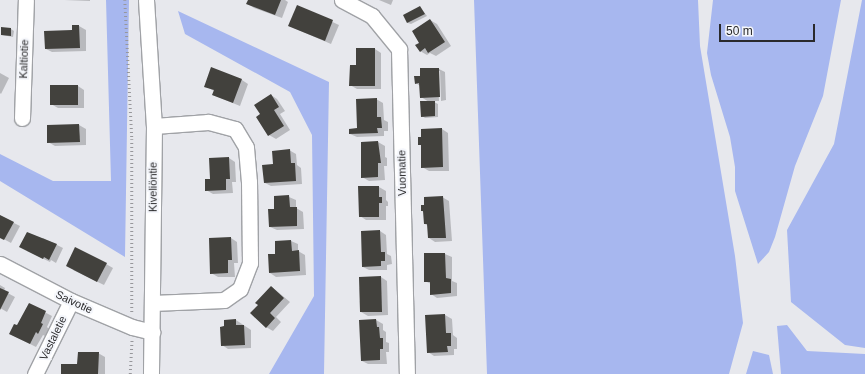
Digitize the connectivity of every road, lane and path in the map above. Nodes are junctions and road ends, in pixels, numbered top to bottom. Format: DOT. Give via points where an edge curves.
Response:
graph roads {
  1 [pos="26,0"];
  2 [pos="125,0"];
  3 [pos="146,0"];
  4 [pos="342,0"];
  5 [pos="22,118"];
  6 [pos="154,126"];
  7 [pos="0,264"];
  8 [pos="71,301"];
  9 [pos="152,303"];
  10 [pos="132,326"];
  11 [pos="152,332"];
  12 [pos="35,374"];
  13 [pos="130,374"];
  14 [pos="151,374"];
  15 [pos="407,374"];
  1 -- 5 [label="street, Kaltiotie"];
  2 -- 10 [label="path" via="132,139"];
  3 -- 6 [label="street, Kiveliöntie"];
  4 -- 15 [label="street, Vuomatie" via="372,16 399,49"];
  6 -- 9 [label="street, Kiveliöntie"];
  6 -- 9 [label="street" via="208,122 235,129 246,147 250,263 240,289 224,300"];
  7 -- 8 [label="street, Saivotie"];
  8 -- 10 [label="street, Saivotie"];
  8 -- 12 [label="street, Vastaletie"];
  9 -- 11 [label="street, Kiveliöntie"];
  10 -- 11 [label="street, Saivotie"];
  10 -- 13 [label="path"];
  11 -- 14 [label="street, Kiveliöntie"];
}
